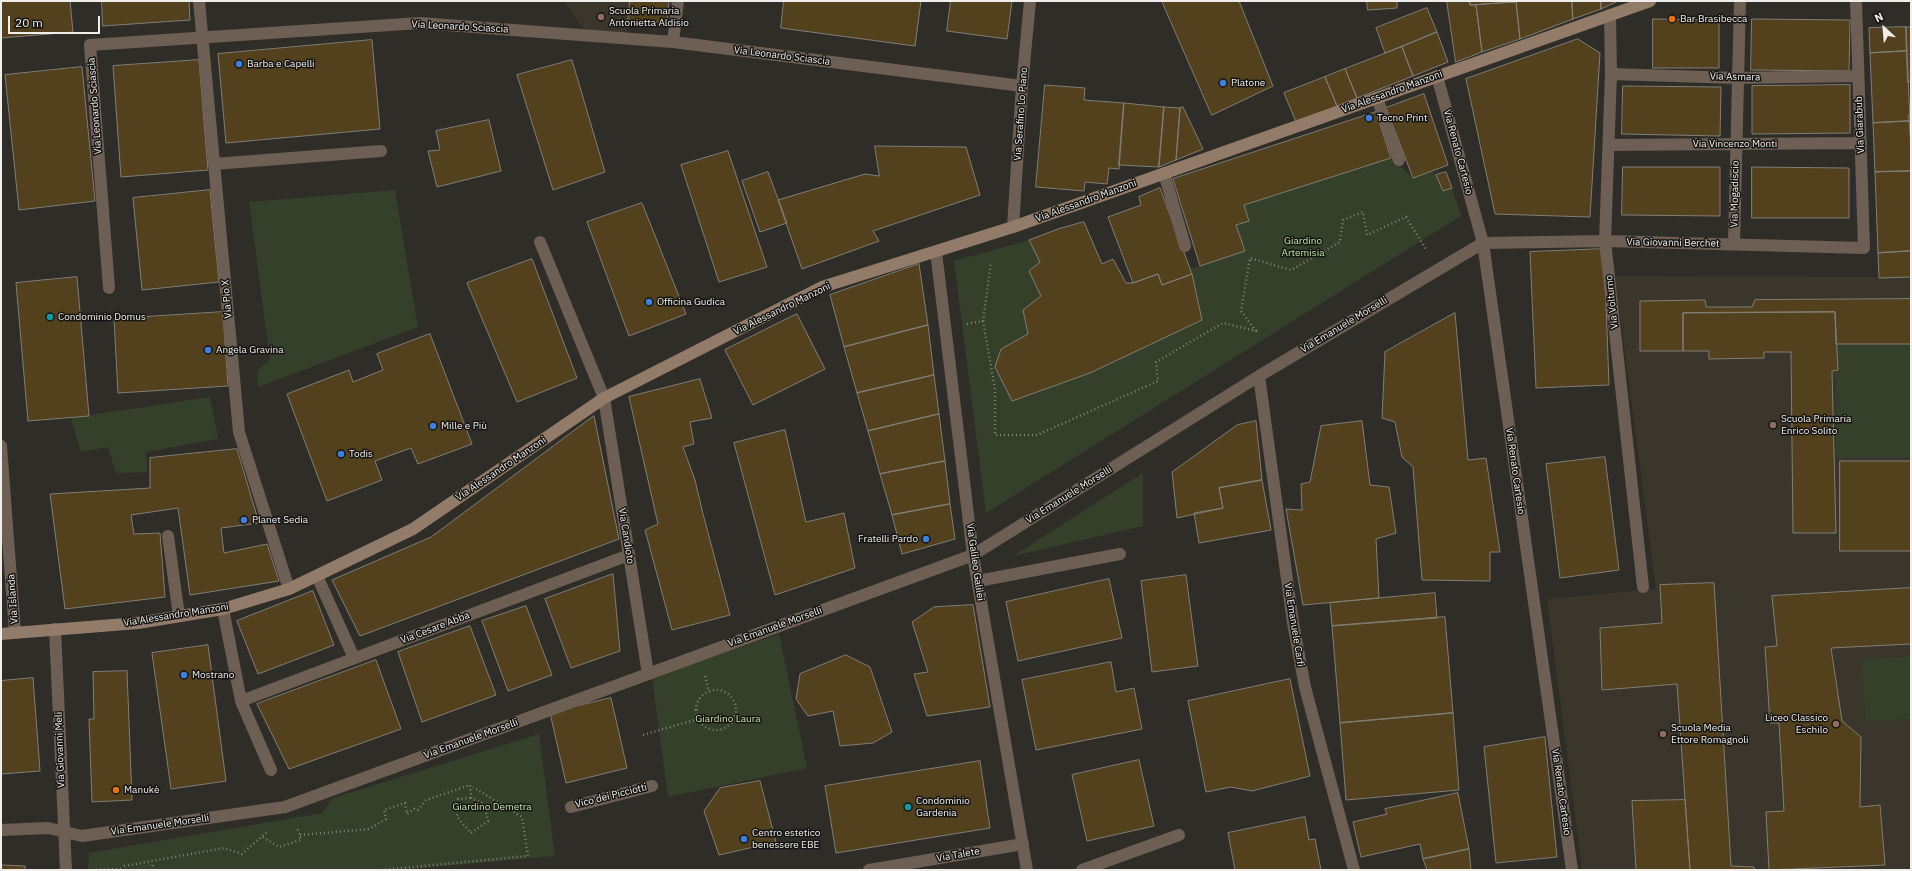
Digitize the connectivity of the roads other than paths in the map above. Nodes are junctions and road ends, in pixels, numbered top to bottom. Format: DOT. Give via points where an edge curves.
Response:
graph roads {
  1 [pos="199,1"];
  2 [pos="678,1"];
  3 [pos="1030,1"];
  4 [pos="1740,1"];
  5 [pos="1856,1"];
  6 [pos="1644,2"];
  7 [pos="1610,14"];
  8 [pos="201,38"];
  9 [pos="673,42"];
  10 [pos="1611,74"];
  11 [pos="1437,76"];
  12 [pos="1858,76"];
  13 [pos="1738,78"];
  14 [pos="1022,86"];
  15 [pos="1377,98"];
  16 [pos="1861,143"];
  17 [pos="1735,144"];
  18 [pos="1609,145"];
  19 [pos="381,151"];
  20 [pos="1399,160"];
  21 [pos="214,164"];
  22 [pos="1164,173"];
  23 [pos="1013,227"];
  24 [pos="1606,241"];
  25 [pos="540,242"];
  26 [pos="1483,243"];
  27 [pos="1734,244"];
  28 [pos="1185,246"];
  29 [pos="1864,248"];
  30 [pos="936,252"];
  31 [pos="109,288"];
  32 [pos="1259,376"];
  33 [pos="604,398"];
  34 [pos="1,446"];
  35 [pos="168,536"];
  36 [pos="1120,554"];
  37 [pos="629,555"];
  38 [pos="973,555"];
  39 [pos="317,576"];
  40 [pos="978,582"];
  41 [pos="1643,587"];
  42 [pos="289,589"];
  43 [pos="223,609"];
  44 [pos="179,616"];
  45 [pos="55,629"];
  46 [pos="15,632"];
  47 [pos="1,634"];
  48 [pos="354,658"];
  49 [pos="648,674"];
  50 [pos="241,701"];
  51 [pos="271,770"];
  52 [pos="652,786"];
  53 [pos="571,807"];
  54 [pos="1,830"];
  55 [pos="63,832"];
  56 [pos="1180,835"];
  57 [pos="1023,844"];
  58 [pos="66,870"];
  59 [pos="870,870"];
  60 [pos="1027,870"];
  61 [pos="1082,870"];
  62 [pos="1354,870"];
  63 [pos="1572,870"];
  1 -- 8 [label="street, Via Pio X"];
  2 -- 9 [label="street"];
  3 -- 14 [label="street, Via Serafino Lo Piano"];
  4 -- 13 [label="street, Via Mogadiscio"];
  5 -- 12 [label="street, Via Giarabub"];
  6 -- 7 [label="street, Via Alessandro Manzoni"];
  7 -- 10 [label="street, Via Volturno"];
  7 -- 11 [label="street, Via Alessandro Manzoni"];
  8 -- 9 [label="street, Via Leonardo Sciascia" via="420,23"];
  8 -- 21 [label="street, Via Pio X"];
  8 -- 31 [label="street, Via Leonardo Sciascia" via="90,45"];
  9 -- 14 [label="street, Via Leonardo Sciascia"];
  10 -- 13 [label="street, Via Asmara"];
  10 -- 18 [label="street, Via Volturno"];
  11 -- 15 [label="street, Via Alessandro Manzoni"];
  11 -- 26 [label="street, Via Renato Cartesio"];
  12 -- 13 [label="street, Via Asmara"];
  12 -- 16 [label="street, Via Giarabub"];
  13 -- 17 [label="street, Via Mogadiscio"];
  14 -- 23 [label="street, Via Serafino Lo Piano"];
  15 -- 20 [label="street"];
  15 -- 22 [label="street, Via Alessandro Manzoni"];
  16 -- 17 [label="street, Via Vincenzo Monti"];
  16 -- 29 [label="street, Via Giarabub"];
  17 -- 18 [label="street, Via Vincenzo Monti"];
  17 -- 27 [label="street, Via Mogadiscio"];
  18 -- 24 [label="street, Via Volturno"];
  19 -- 21 [label="street"];
  21 -- 42 [label="street, Via Pio X" via="239,432"];
  22 -- 23 [label="street, Via Alessandro Manzoni"];
  22 -- 28 [label="street"];
  23 -- 30 [label="street, Via Alessandro Manzoni"];
  24 -- 26 [label="street, Via Giovanni Berchet"];
  24 -- 27 [label="street, Via Giovanni Berchet"];
  24 -- 41 [label="street, Via Volturno"];
  25 -- 33 [label="street, Via Candioto"];
  26 -- 32 [label="street, Via Emanuele Morselli"];
  26 -- 63 [label="street, Via Renato Cartesio"];
  27 -- 29 [label="street, Via Giovanni Berchet"];
  30 -- 33 [label="street, Via Alessandro Manzoni" via="822,287"];
  30 -- 38 [label="street, Via Galileo Galilei"];
  32 -- 38 [label="street, Via Emanuele Morselli"];
  32 -- 62 [label="street, Via Emanuele Carfì" via="1303,680"];
  33 -- 37 [label="street, Via Candioto"];
  33 -- 39 [label="street, Via Alessandro Manzoni" via="413,529"];
  34 -- 46 [label="street, Via Islanda"];
  35 -- 44 [label="street"];
  36 -- 40 [label="street"];
  37 -- 48 [label="street, Via Cesare Abba"];
  37 -- 49 [label="street, Via Candioto"];
  38 -- 40 [label="street, Via Galileo Galilei"];
  38 -- 49 [label="street, Via Emanuele Morselli"];
  39 -- 42 [label="street, Via Alessandro Manzoni"];
  39 -- 48 [label="street"];
  40 -- 57 [label="street, Via Galileo Galilei"];
  42 -- 43 [label="street, Via Alessandro Manzoni"];
  43 -- 44 [label="street, Via Alessandro Manzoni"];
  43 -- 50 [label="street"];
  44 -- 45 [label="street, Via Alessandro Manzoni" via="138,623"];
  45 -- 46 [label="street, Via Alessandro Manzoni"];
  45 -- 55 [label="street, Via Giovanni Meli"];
  46 -- 47 [label="street, Via Alessandro Manzoni"];
  48 -- 50 [label="street, Via Cesare Abba"];
  49 -- 55 [label="street, Via Emanuele Morselli" via="285,806 82,836"];
  50 -- 51 [label="street"];
  52 -- 53 [label="street, Vico dei Picciotti"];
  54 -- 55 [label="street, Via Emanuele Morselli" via="48,828"];
  55 -- 58 [label="street, Via Giovanni Meli"];
  56 -- 61 [label="street"];
  57 -- 59 [label="street, Via Talete"];
  57 -- 60 [label="street, Via Galileo Galilei"];
}
